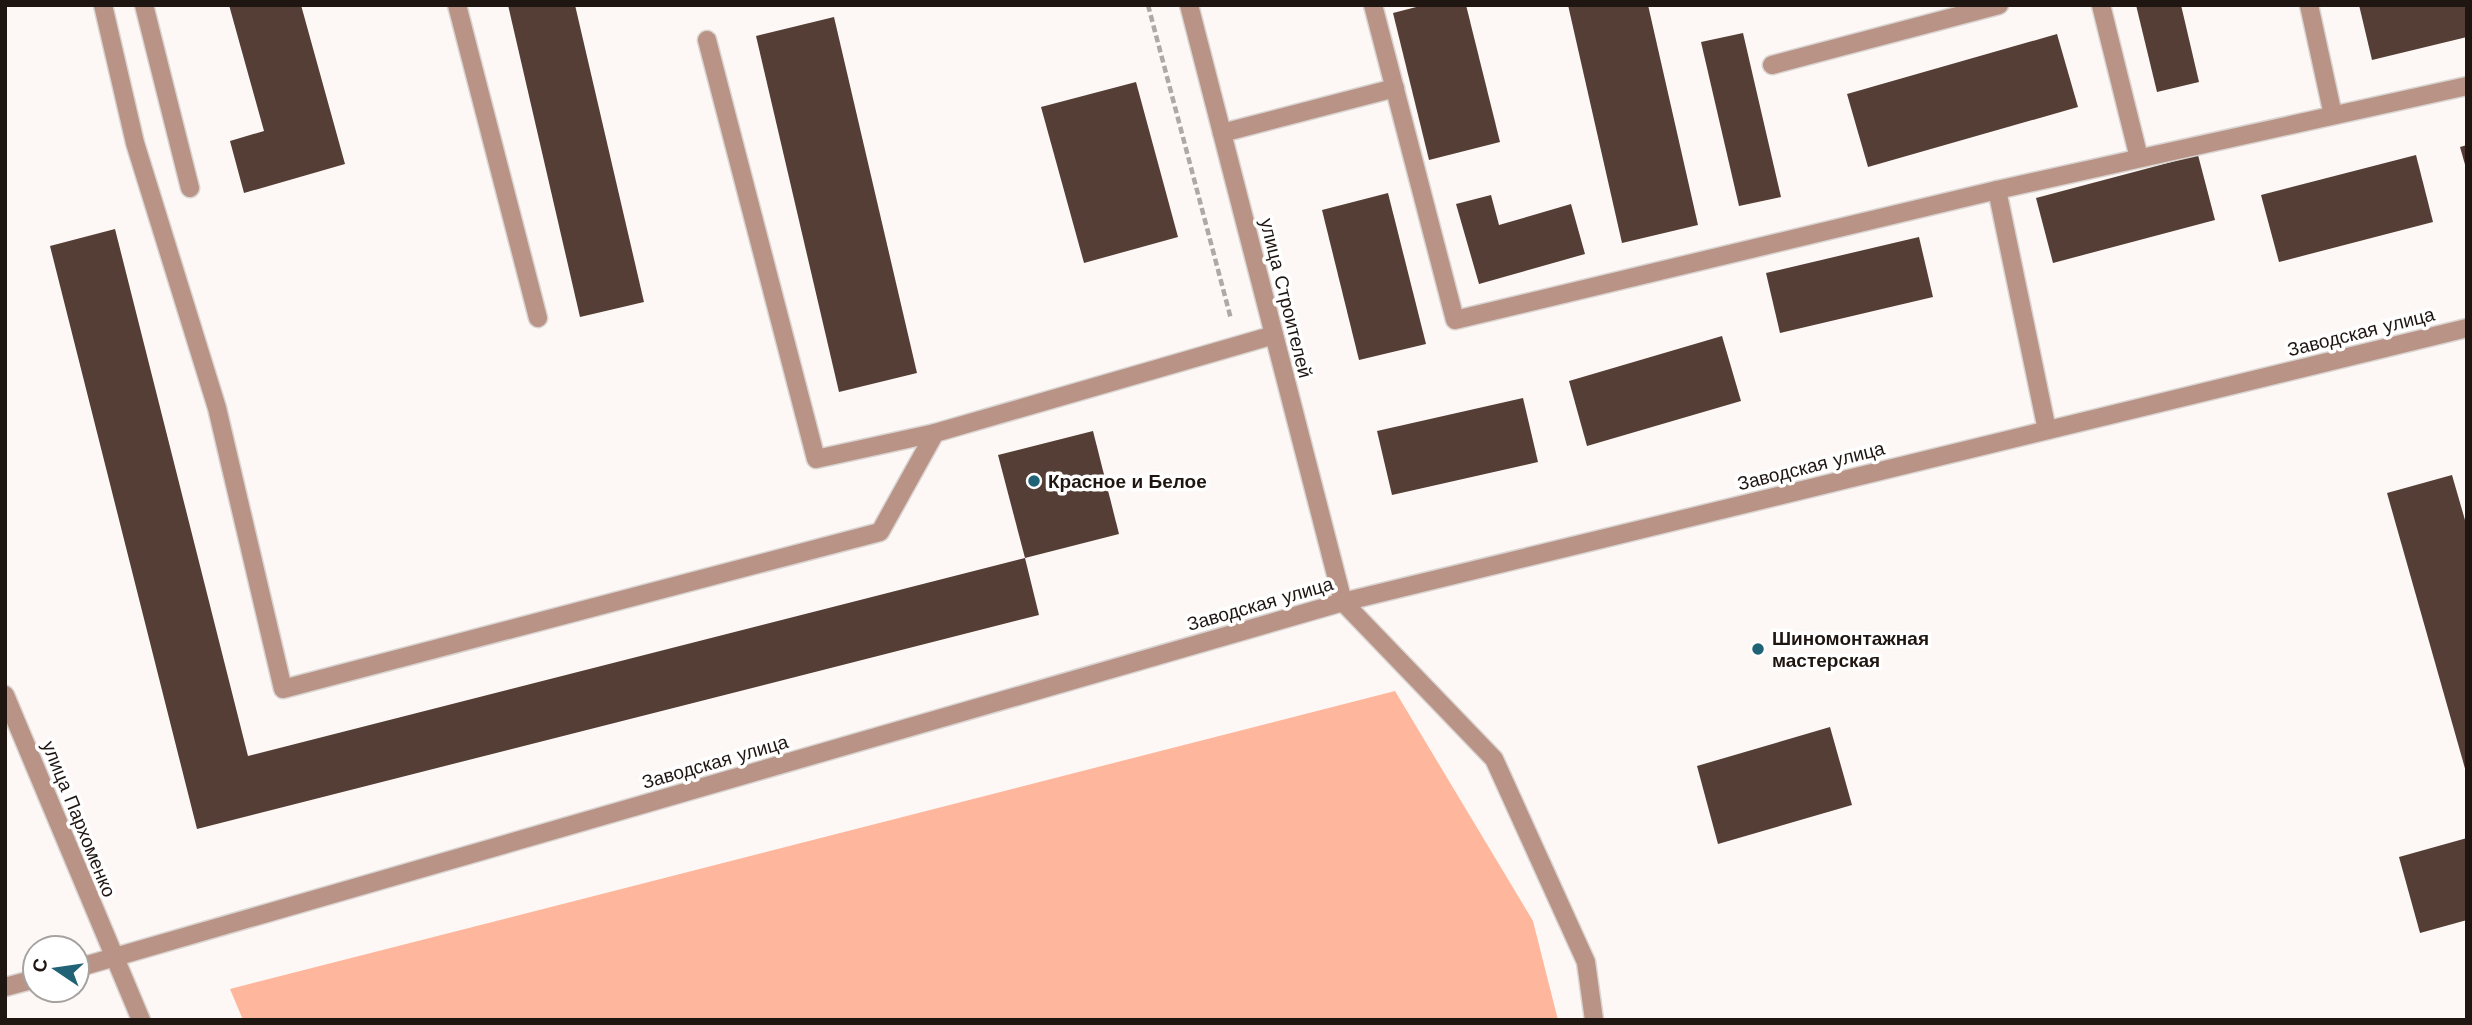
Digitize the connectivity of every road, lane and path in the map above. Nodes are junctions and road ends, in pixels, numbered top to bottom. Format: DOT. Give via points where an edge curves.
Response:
graph roads {
  1 [pos="103,5"];
  2 [pos="144,5"];
  3 [pos="457,5"];
  4 [pos="1149,5"];
  5 [pos="1189,5"];
  6 [pos="1373,5"];
  7 [pos="1999,5"];
  8 [pos="2101,5"];
  9 [pos="2309,5"];
  10 [pos="707,40"];
  11 [pos="1772,65"];
  12 [pos="2467,86"];
  13 [pos="1395,88"];
  14 [pos="2333,115"];
  15 [pos="1222,133"];
  16 [pos="2139,158"];
  17 [pos="190,188"];
  18 [pos="1997,190"];
  19 [pos="538,318"];
  20 [pos="2467,328"];
  21 [pos="1274,335"];
  22 [pos="1238,346"];
  23 [pos="2047,430"];
  24 [pos="935,433"];
  25 [pos="1343,602"];
  26 [pos="5,695"];
  27 [pos="113,958"];
  28 [pos="91,964"];
  29 [pos="141,1020"];
  30 [pos="1594,1020"];
  1 -- 24 [label="street" via="135,143 217,408 283,689 880,532"];
  2 -- 17 [label="street"];
  3 -- 19 [label="street"];
  4 -- 22 [label="path"];
  5 -- 15 [label="street, улица Строителей"];
  6 -- 13 [label="street"];
  7 -- 11 [label="street"];
  8 -- 16 [label="street"];
  9 -- 14 [label="street"];
  10 -- 24 [label="street" via="816,458"];
  12 -- 14 [label="street"];
  13 -- 15 [label="street"];
  13 -- 18 [label="street" via="1455,320"];
  14 -- 16 [label="street"];
  15 -- 21 [label="street, улица Строителей"];
  16 -- 18 [label="street"];
  18 -- 23 [label="street"];
  20 -- 23 [label="street, Заводская улица"];
  21 -- 22 [label="street"];
  21 -- 25 [label="street, улица Строителей"];
  22 -- 24 [label="street"];
  23 -- 25 [label="street, Заводская улица"];
  25 -- 27 [label="street, Заводская улица"];
  25 -- 30 [label="street" via="1494,759 1586,962"];
  26 -- 27 [label="street, улица Пархоменко"];
  27 -- 28 [label="street, Заводская улица"];
  27 -- 29 [label="street, улица Пархоменко"];
}
